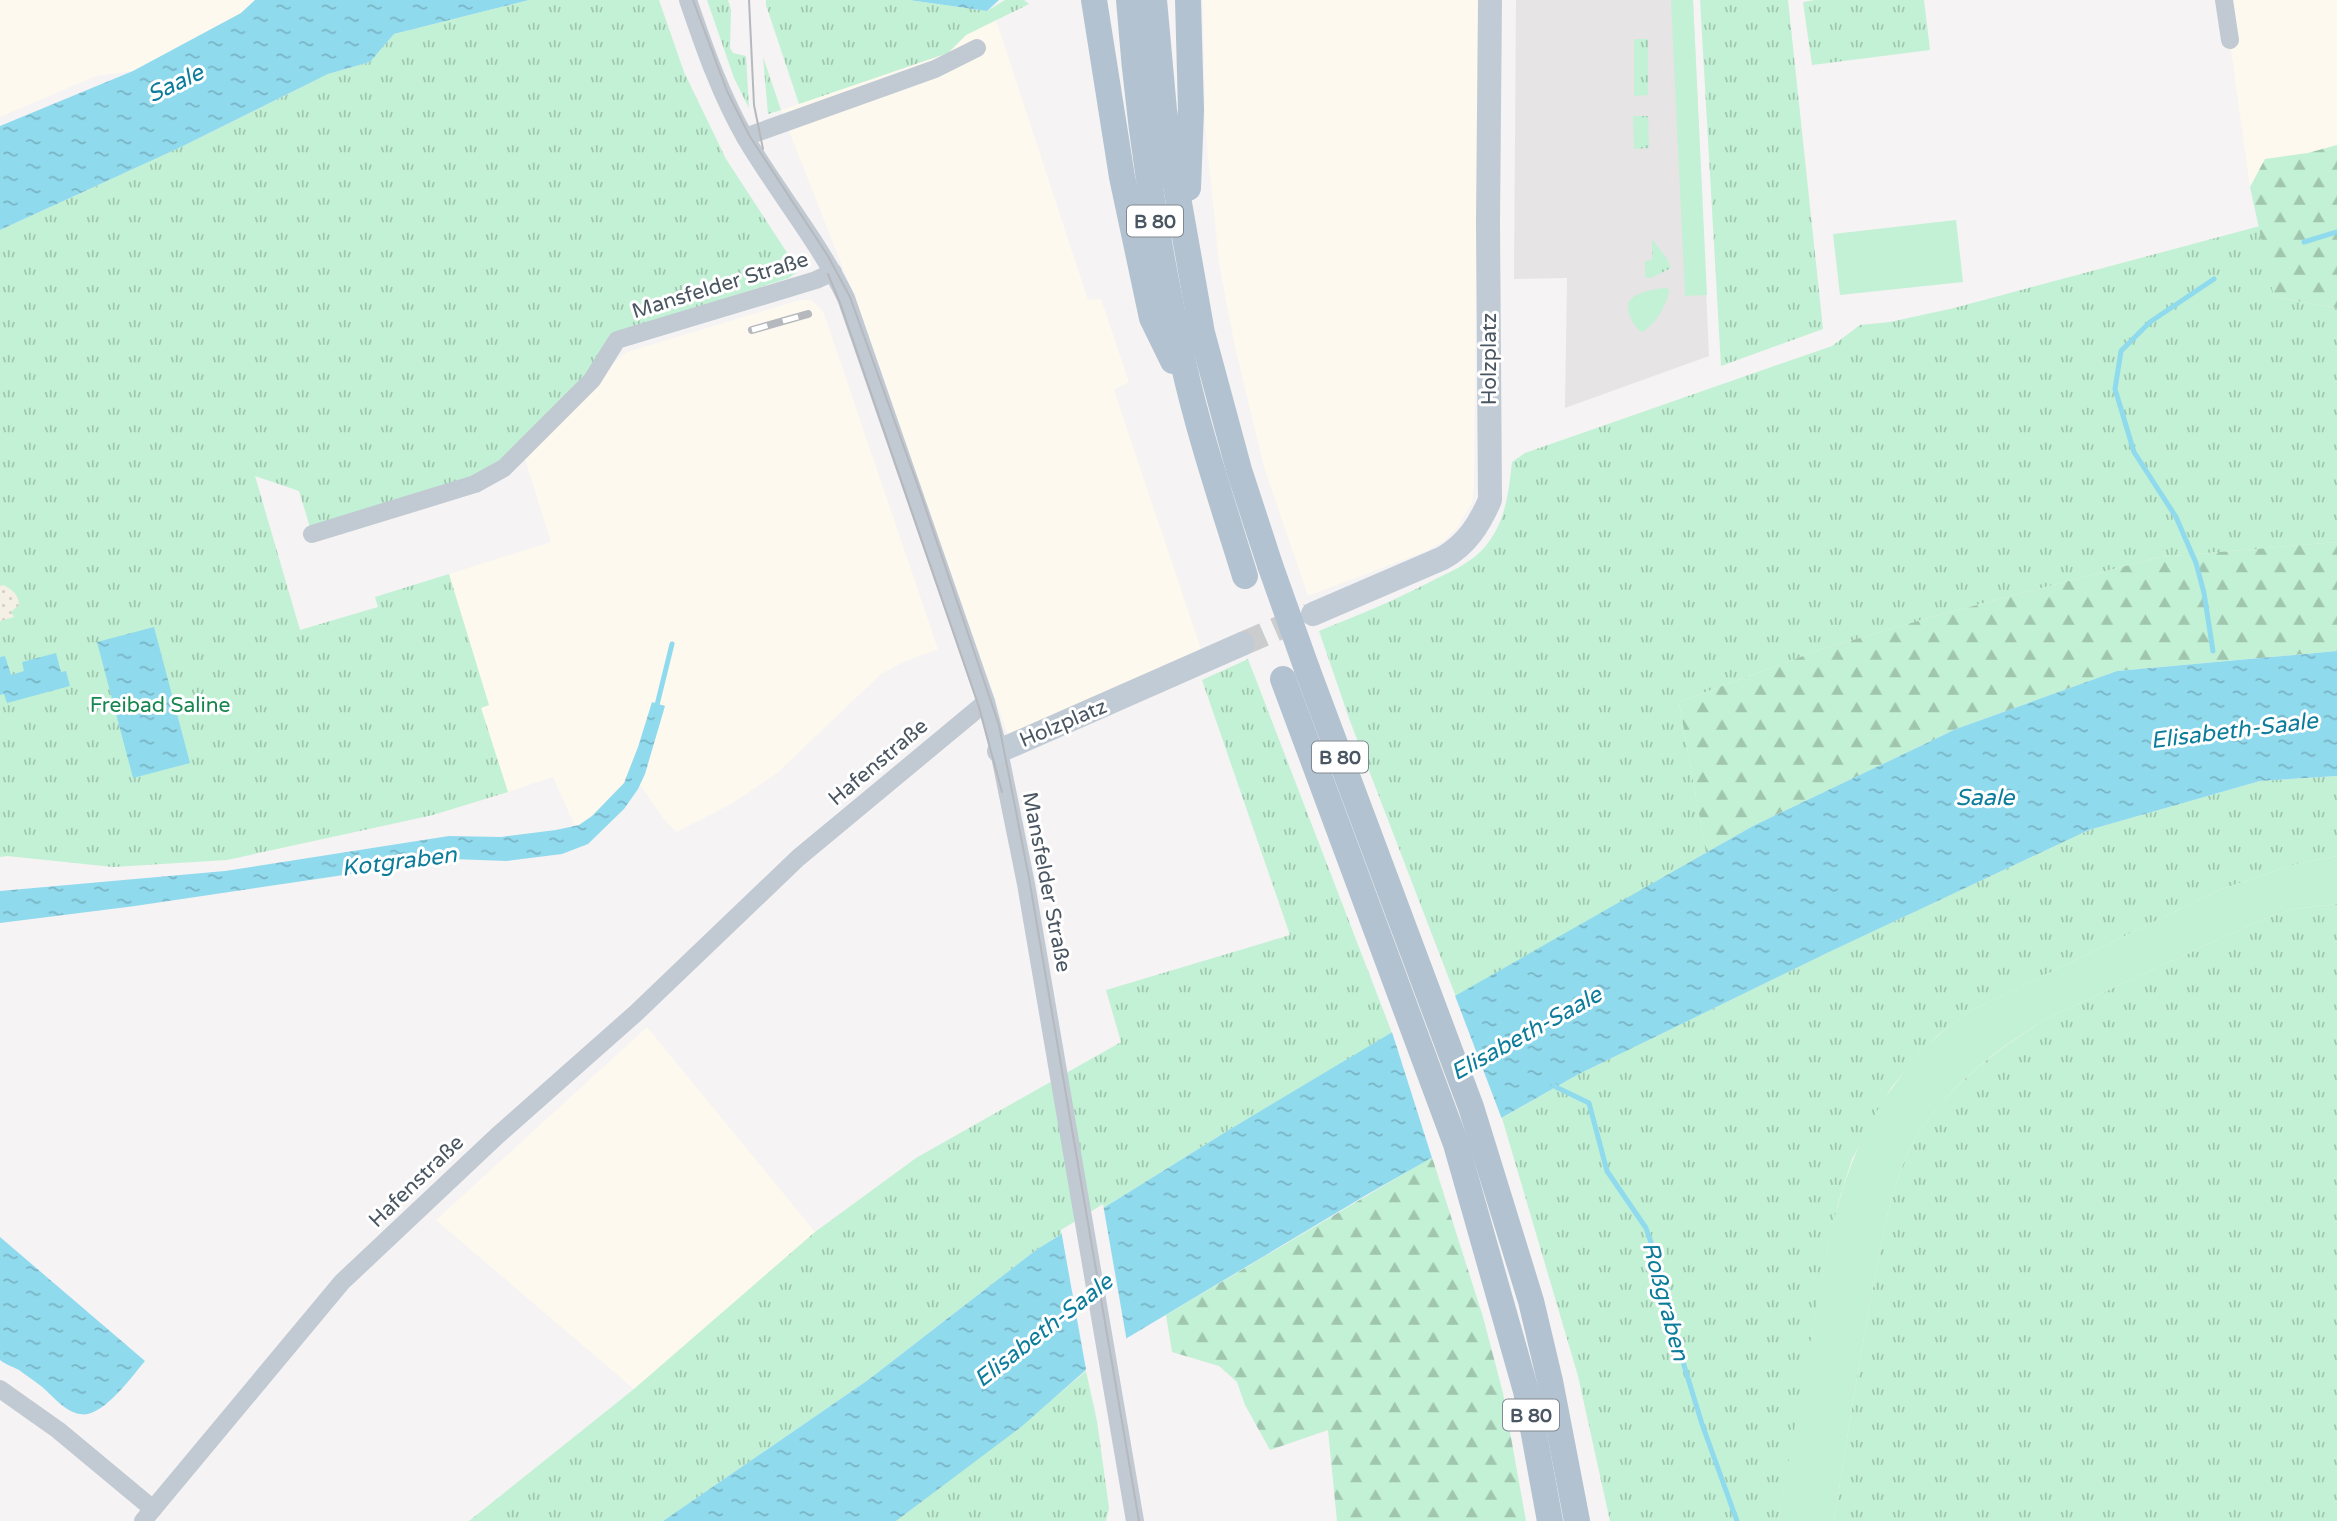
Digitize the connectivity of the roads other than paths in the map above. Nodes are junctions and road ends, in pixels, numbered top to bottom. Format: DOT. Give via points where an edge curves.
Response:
graph roads {
  1 [pos="688,0"];
  2 [pos="1094,0"];
  3 [pos="1129,0"];
  4 [pos="1154,0"];
  5 [pos="1188,0"];
  6 [pos="1490,0"];
  7 [pos="2224,0"];
  8 [pos="1144,31"];
  9 [pos="2230,40"];
  10 [pos="977,48"];
  11 [pos="745,137"];
  12 [pos="1186,249"];
  13 [pos="833,272"];
  14 [pos="1195,407"];
  15 [pos="1209,459"];
  16 [pos="312,534"];
  17 [pos="1270,565"];
  18 [pos="1245,576"];
  19 [pos="1313,614"];
  20 [pos="1242,644"];
  21 [pos="1283,680"];
  22 [pos="986,702"];
  23 [pos="999,751"];
  24 [pos="1361,849"];
  25 [pos="0,1389"];
  26 [pos="1567,1465"];
  27 [pos="1133,1513"];
  28 [pos="148,1515"];
  29 [pos="1549,1521"];
  30 [pos="1558,1521"];
  31 [pos="1577,1521"];
  1 -- 11 [label="street, Mansfelder Straße"];
  2 -- 14 [label="main road" via="1122,177 1152,318"];
  3 -- 8 [label="main road, B 80"];
  4 -- 8 [label="main road, B 80"];
  5 -- 12 [label="main road" via="1191,110"];
  6 -- 19 [label="street, Holzplatz" via="1490,500 1460,548"];
  7 -- 9 [label="street"];
  8 -- 12 [label="main road, B 80" via="1164,110"];
  8 -- 14 [label="main road, B 80" via="1145,152 1160,254"];
  10 -- 11 [label="street" via="935,69"];
  11 -- 13 [label="street, Mansfelder Straße"];
  12 -- 17 [label="main road, B 80" via="1208,357"];
  13 -- 16 [label="street, Mansfelder Straße" via="617,340 592,380 505,468 475,484"];
  13 -- 22 [label="street, Mansfelder Straße"];
  14 -- 15 [label="main road, B 80"];
  15 -- 17 [label="main road"];
  15 -- 18 [label="main road, B 80"];
  17 -- 24 [label="main road, B 80, bridge" via="1307,669"];
  20 -- 23 [label="street, Holzplatz"];
  21 -- 24 [label="main road, B 80"];
  22 -- 23 [label="street, Mansfelder Straße"];
  22 -- 28 [label="street, Hafenstraße" via="798,858 342,1282"];
  23 -- 27 [label="street, Mansfelder Straße" via="1026,884"];
  24 -- 26 [label="main road, B 80" via="1471,1107 1531,1301"];
  24 -- 29 [label="main road, B 80" via="1505,1310 1526,1391"];
  25 -- 28 [label="street" via="58,1430"];
  26 -- 30 [label="street"];
  26 -- 31 [label="main road, B 80"];
}
